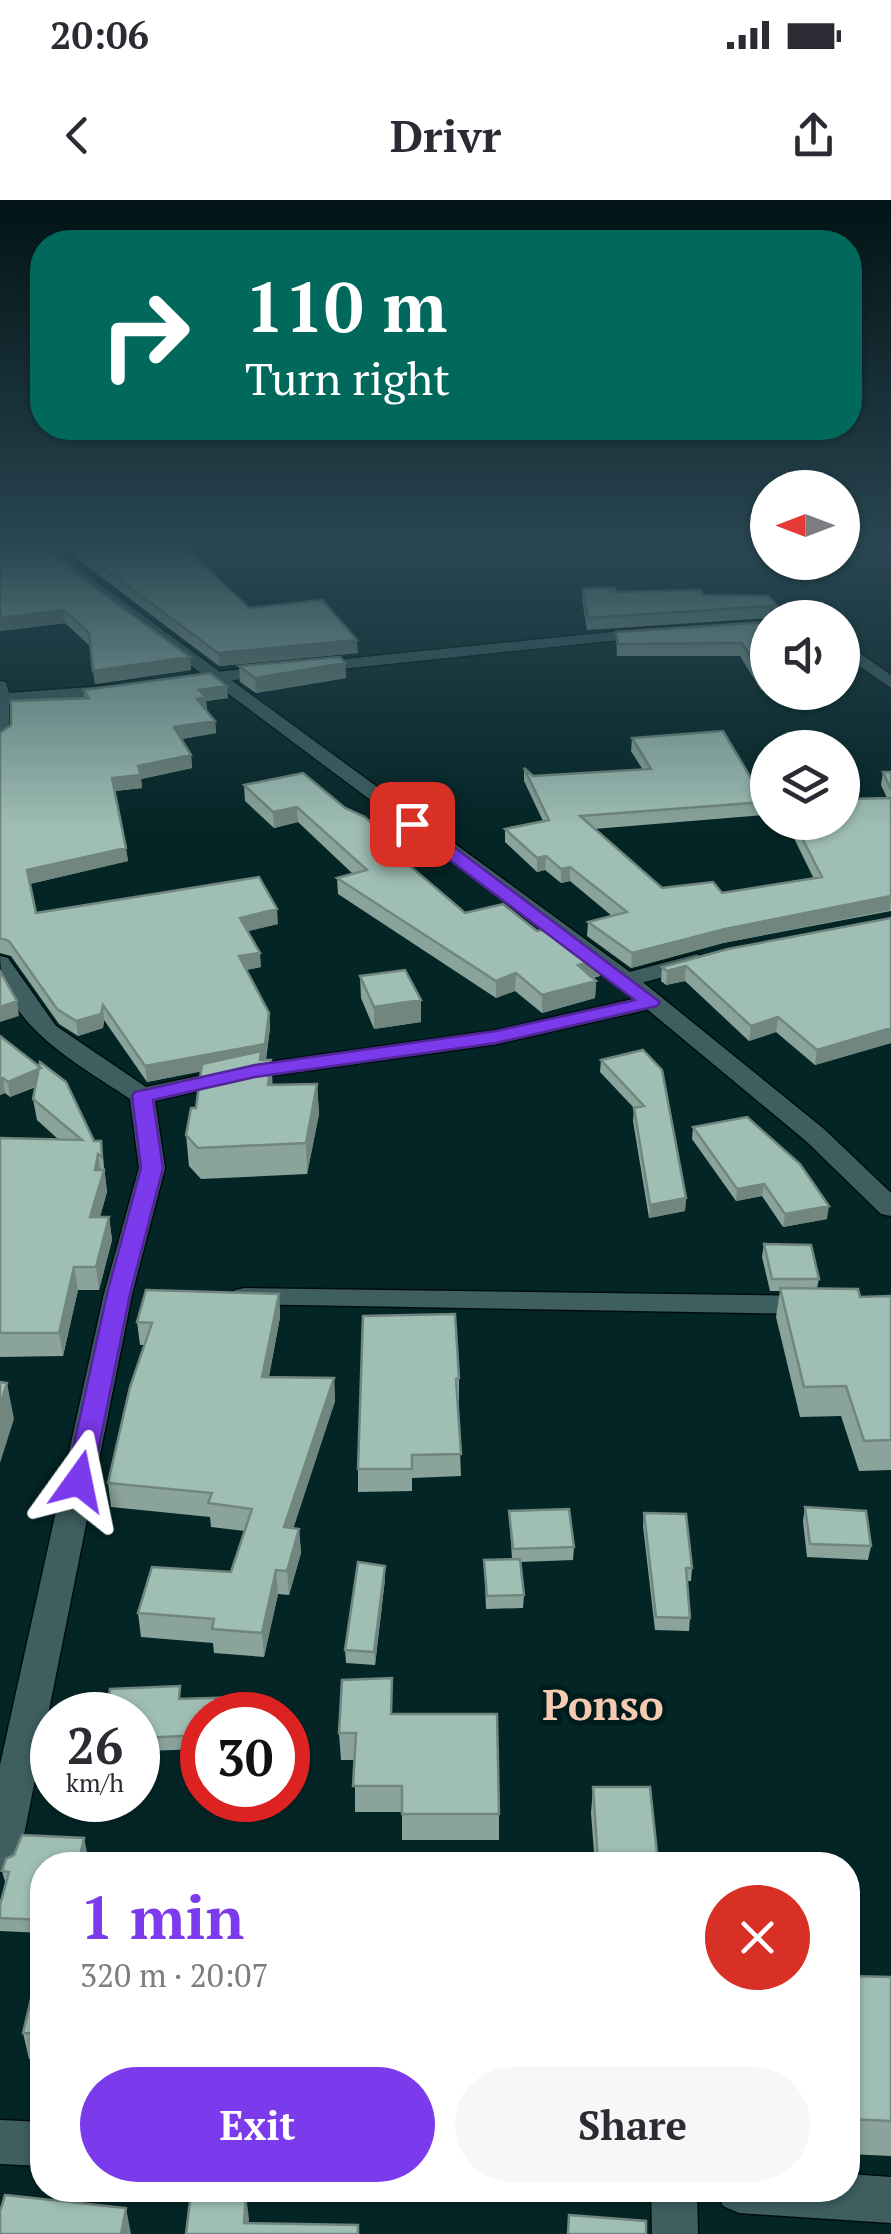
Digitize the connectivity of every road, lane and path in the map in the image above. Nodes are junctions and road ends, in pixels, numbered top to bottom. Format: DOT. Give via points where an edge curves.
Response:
graph roads {
  1 [pos="170,641"];
  2 [pos="575,641"];
  3 [pos="860,660"];
  4 [pos="218,675"];
  5 [pos="891,684"];
  6 [pos="1,692"];
  7 [pos="0,738"];
  8 [pos="724,954"];
  9 [pos="0,963"];
  10 [pos="626,980"];
  11 [pos="650,1002"];
  12 [pos="142,1096"];
  13 [pos="891,1208"];
  14 [pos="217,1296"];
  15 [pos="832,1306"];
  16 [pos="0,1855"];
  17 [pos="0,2142"];
  18 [pos="30,2143"];
  19 [pos="860,2198"];
  20 [pos="891,2200"];
  21 [pos="675,2202"];
  22 [pos="676,2234"];
  1 -- 4 [label="street"];
  2 -- 4 [label="street"];
  3 -- 5 [label="street"];
  4 -- 6 [label="street"];
  4 -- 10 [label="street"];
  6 -- 7 [label="street"];
  8 -- 10 [label="street"];
  9 -- 12 [label="street" via="48,1031"];
  10 -- 11 [label="street"];
  11 -- 12 [label="street" via="496,1037 255,1071"];
  11 -- 13 [label="street" via="815,1135"];
  12 -- 16 [label="street" via="152,1168"];
  14 -- 15 [label="street"];
  17 -- 18 [label="street"];
  19 -- 20 [label="street"];
  21 -- 22 [label="street"];
}
